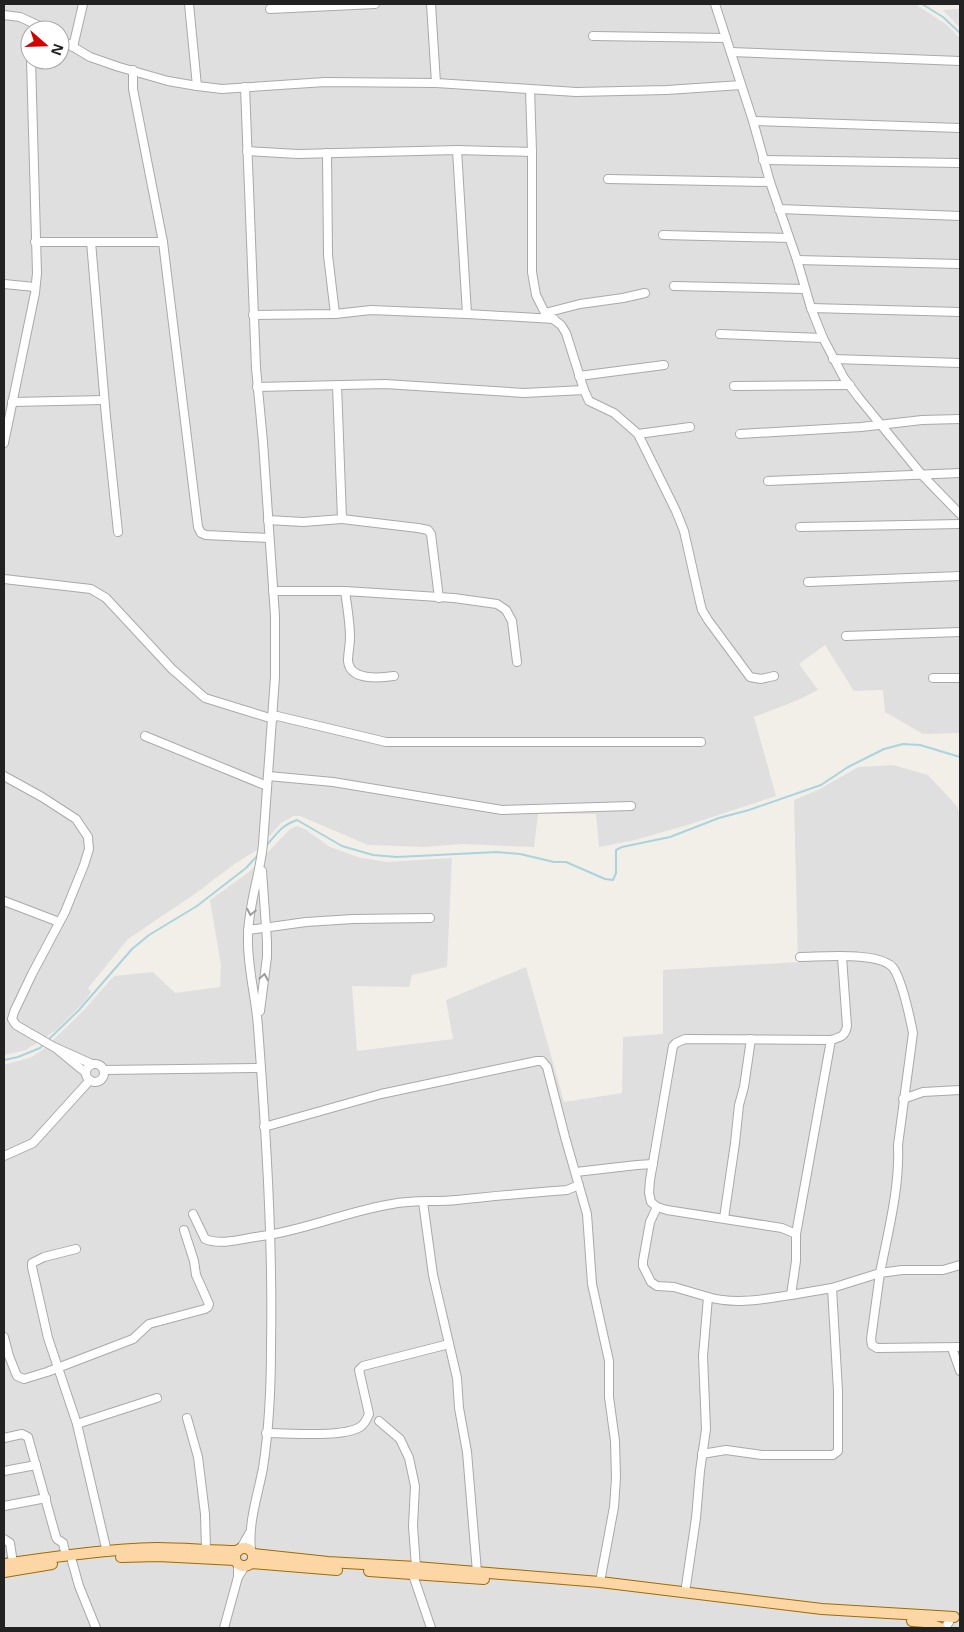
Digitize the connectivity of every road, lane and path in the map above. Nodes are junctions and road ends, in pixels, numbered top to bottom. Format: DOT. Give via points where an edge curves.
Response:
graph roads {
  1 [pos="83,4"];
  2 [pos="189,4"];
  3 [pos="376,4"];
  4 [pos="431,4"];
  5 [pos="715,4"];
  6 [pos="270,9"];
  7 [pos="4,16"];
  8 [pos="24,20"];
  9 [pos="593,36"];
  10 [pos="726,38"];
  11 [pos="70,45"];
  12 [pos="73,47"];
  13 [pos="731,52"];
  14 [pos="960,61"];
  15 [pos="32,70"];
  16 [pos="133,70"];
  17 [pos="436,83"];
  18 [pos="741,85"];
  19 [pos="197,86"];
  20 [pos="245,88"];
  21 [pos="530,89"];
  22 [pos="753,121"];
  23 [pos="960,128"];
  24 [pos="457,150"];
  25 [pos="247,151"];
  26 [pos="532,152"];
  27 [pos="327,153"];
  28 [pos="764,160"];
  29 [pos="960,163"];
  30 [pos="608,179"];
  31 [pos="770,182"];
  32 [pos="779,209"];
  33 [pos="960,216"];
  34 [pos="663,235"];
  35 [pos="790,238"];
  36 [pos="35,242"];
  37 [pos="91,242"];
  38 [pos="163,242"];
  39 [pos="797,260"];
  40 [pos="960,264"];
  41 [pos="4,284"];
  42 [pos="674,286"];
  43 [pos="35,287"];
  44 [pos="805,289"];
  45 [pos="646,293"];
  46 [pos="811,308"];
  47 [pos="960,312"];
  48 [pos="545,313"];
  49 [pos="335,314"];
  50 [pos="467,314"];
  51 [pos="253,315"];
  52 [pos="554,319"];
  53 [pos="720,334"];
  54 [pos="823,338"];
  55 [pos="833,359"];
  56 [pos="960,363"];
  57 [pos="664,365"];
  58 [pos="579,376"];
  59 [pos="336,385"];
  60 [pos="850,385"];
  61 [pos="734,386"];
  62 [pos="257,387"];
  63 [pos="584,390"];
  64 [pos="104,400"];
  65 [pos="12,402"];
  66 [pos="960,419"];
  67 [pos="880,424"];
  68 [pos="690,427"];
  69 [pos="638,434"];
  70 [pos="740,434"];
  71 [pos="4,443"];
  72 [pos="960,473"];
  73 [pos="922,475"];
  74 [pos="768,481"];
  75 [pos="960,514"];
  76 [pos="342,519"];
  77 [pos="268,520"];
  78 [pos="960,524"];
  79 [pos="800,527"];
  80 [pos="118,532"];
  81 [pos="269,538"];
  82 [pos="960,576"];
  83 [pos="4,579"];
  84 [pos="808,582"];
  85 [pos="273,591"];
  86 [pos="345,591"];
  87 [pos="439,598"];
  88 [pos="960,632"];
  89 [pos="846,636"];
  90 [pos="518,662"];
  91 [pos="394,676"];
  92 [pos="774,676"];
  93 [pos="933,678"];
  94 [pos="960,678"];
  95 [pos="273,717"];
  96 [pos="145,736"];
  97 [pos="701,742"];
  98 [pos="4,776"];
  99 [pos="268,776"];
  100 [pos="267,786"];
  101 [pos="631,806"];
  102 [pos="261,865"];
  103 [pos="4,901"];
  104 [pos="430,918"];
  105 [pos="59,922"];
  106 [pos="267,927"];
  107 [pos="248,930"];
  108 [pos="800,957"];
  109 [pos="842,957"];
  110 [pos="258,1025"];
  111 [pos="751,1039"];
  112 [pos="831,1040"];
  113 [pos="54,1047"];
  114 [pos="92,1064"];
  115 [pos="261,1068"];
  116 [pos="104,1070"];
  117 [pos="88,1077"];
  118 [pos="960,1090"];
  119 [pos="903,1099"];
  120 [pos="264,1127"];
  121 [pos="4,1156"];
  122 [pos="653,1164"];
  123 [pos="576,1172"];
  124 [pos="580,1185"];
  125 [pos="424,1202"];
  126 [pos="657,1207"];
  127 [pos="193,1214"];
  128 [pos="724,1218"];
  129 [pos="184,1230"];
  130 [pos="271,1234"];
  131 [pos="796,1234"];
  132 [pos="76,1248"];
  133 [pos="960,1265"];
  134 [pos="880,1274"];
  135 [pos="832,1288"];
  136 [pos="791,1295"];
  137 [pos="708,1297"];
  138 [pos="4,1337"];
  139 [pos="449,1344"];
  140 [pos="956,1348"];
  141 [pos="57,1367"];
  142 [pos="960,1371"];
  143 [pos="157,1398"];
  144 [pos="187,1418"];
  145 [pos="379,1421"];
  146 [pos="77,1424"];
  147 [pos="266,1433"];
  148 [pos="4,1438"];
  149 [pos="702,1454"];
  150 [pos="36,1465"];
  151 [pos="4,1471"];
  152 [pos="46,1498"];
  153 [pos="4,1506"];
  154 [pos="4,1539"];
  155 [pos="206,1550"];
  156 [pos="107,1552"];
  157 [pos="244,1557"];
  158 [pos="69,1558"];
  159 [pos="8,1564"];
  160 [pos="414,1571"];
  161 [pos="4,1572"];
  162 [pos="477,1572"];
  163 [pos="600,1582"];
  164 [pos="685,1593"];
  165 [pos="953,1621"];
  166 [pos="96,1628"];
  167 [pos="224,1628"];
  168 [pos="431,1628"];
  169 [pos="940,1628"];
  1 -- 12 [label="street"];
  2 -- 19 [label="street"];
  3 -- 6 [label="street"];
  4 -- 17 [label="street"];
  5 -- 10 [label="street"];
  7 -- 8 [label="street"];
  9 -- 10 [label="street"];
  10 -- 13 [label="street"];
  11 -- 12 [label="street"];
  12 -- 16 [label="street" via="90,57"];
  13 -- 14 [label="street"];
  13 -- 18 [label="street"];
  15 -- 36 [label="street"];
  16 -- 19 [label="street"];
  16 -- 38 [label="street" via="133,89"];
  17 -- 20 [label="street" via="325,82"];
  17 -- 21 [label="street"];
  18 -- 21 [label="street" via="576,92"];
  18 -- 22 [label="street"];
  19 -- 20 [label="street"];
  20 -- 25 [label="street"];
  21 -- 26 [label="street"];
  22 -- 23 [label="street"];
  22 -- 28 [label="street"];
  24 -- 26 [label="street"];
  24 -- 27 [label="street"];
  24 -- 50 [label="street"];
  25 -- 27 [label="street"];
  25 -- 51 [label="street"];
  26 -- 48 [label="street" via="532,272 536,295"];
  27 -- 49 [label="street" via="328,255"];
  28 -- 29 [label="street"];
  28 -- 31 [label="street"];
  30 -- 31 [label="street"];
  31 -- 32 [label="street"];
  32 -- 33 [label="street"];
  32 -- 35 [label="street"];
  34 -- 35 [label="street"];
  35 -- 39 [label="street"];
  36 -- 37 [label="street"];
  36 -- 43 [label="street"];
  37 -- 38 [label="street"];
  37 -- 64 [label="street"];
  38 -- 81 [label="street" via="198,527 206,535"];
  39 -- 40 [label="street"];
  39 -- 44 [label="street"];
  41 -- 43 [label="street"];
  42 -- 44 [label="street"];
  43 -- 65 [label="street"];
  44 -- 46 [label="street"];
  45 -- 48 [label="street"];
  46 -- 47 [label="street"];
  46 -- 54 [label="street"];
  48 -- 52 [label="street"];
  49 -- 50 [label="street" via="371,310"];
  49 -- 51 [label="street"];
  50 -- 52 [label="street"];
  51 -- 62 [label="street"];
  52 -- 58 [label="street" via="566,333"];
  53 -- 54 [label="street"];
  54 -- 55 [label="street"];
  55 -- 56 [label="street"];
  55 -- 60 [label="street"];
  57 -- 58 [label="street"];
  58 -- 63 [label="street"];
  59 -- 62 [label="street"];
  59 -- 63 [label="street" via="385,384 524,393"];
  59 -- 76 [label="street"];
  60 -- 61 [label="street"];
  60 -- 67 [label="street"];
  62 -- 77 [label="street"];
  63 -- 69 [label="street" via="590,400 614,413"];
  64 -- 65 [label="street"];
  64 -- 80 [label="street"];
  65 -- 71 [label="street"];
  66 -- 67 [label="street"];
  67 -- 70 [label="street"];
  67 -- 73 [label="street"];
  68 -- 69 [label="street"];
  69 -- 92 [label="street" via="684,531 702,610 750,677"];
  72 -- 73 [label="street"];
  73 -- 74 [label="street"];
  73 -- 75 [label="street"];
  76 -- 77 [label="street"];
  76 -- 87 [label="street" via="428,530 432,534"];
  77 -- 81 [label="street"];
  78 -- 79 [label="street"];
  81 -- 85 [label="street"];
  82 -- 84 [label="street"];
  83 -- 95 [label="street" via="91,589 106,598 172,669 205,698"];
  85 -- 86 [label="street"];
  85 -- 95 [label="street"];
  86 -- 87 [label="street"];
  86 -- 91 [label="street" via="350,620 348,661 351,670 358,675"];
  87 -- 90 [label="street" via="486,602 506,610 512,621"];
  88 -- 89 [label="street"];
  93 -- 94 [label="street"];
  95 -- 97 [label="street" via="386,742"];
  95 -- 99 [label="street"];
  96 -- 100 [label="street"];
  98 -- 105 [label="street" via="76,819 88,837 89,849 84,865"];
  99 -- 100 [label="street"];
  99 -- 101 [label="street" via="333,782 502,810"];
  100 -- 102 [label="street"];
  102 -- 106 [label="street"];
  102 -- 107 [label="street, one-way"];
  103 -- 105 [label="street"];
  104 -- 106 [label="street" via="344,919"];
  105 -- 113 [label="street" via="12,1019"];
  106 -- 107 [label="street"];
  110 -- 106 [label="street, one-way" via="267,957"];
  107 -- 110 [label="street"];
  108 -- 109 [label="street"];
  109 -- 112 [label="street" via="847,1026 843,1037"];
  109 -- 119 [label="street" via="881,960 893,968 897,976 912,1033"];
  110 -- 115 [label="street"];
  111 -- 112 [label="street"];
  111 -- 122 [label="street" via="685,1039 676,1042"];
  111 -- 128 [label="street"];
  112 -- 131 [label="street"];
  113 -- 114 [label="street"];
  113 -- 117 [label="street"];
  114 -- 116 [label="street" via="100,1065"];
  114 -- 117 [label="street" via="88,1068"];
  115 -- 116 [label="street"];
  115 -- 120 [label="street"];
  116 -- 117 [label="street" via="100,1080 95,1082"];
  117 -- 121 [label="street" via="33,1143"];
  118 -- 119 [label="street" via="923,1092"];
  119 -- 134 [label="street" via="890,1224"];
  120 -- 123 [label="street" via="381,1094 542,1061 547,1067"];
  120 -- 130 [label="street"];
  122 -- 123 [label="street"];
  122 -- 126 [label="street" via="649,1193 651,1202"];
  123 -- 124 [label="street"];
  124 -- 125 [label="street" via="567,1190"];
  124 -- 163 [label="street" via="587,1214 592,1284 609,1361 609,1397 616,1441 614,1507"];
  125 -- 130 [label="street" via="394,1203"];
  125 -- 139 [label="street" via="433,1275"];
  126 -- 128 [label="street"];
  126 -- 137 [label="street" via="650,1222 643,1261 651,1282"];
  127 -- 130 [label="street" via="206,1240 212,1242"];
  128 -- 131 [label="street" via="782,1228"];
  129 -- 141 [label="street" via="208,1307 149,1324 133,1339"];
  130 -- 147 [label="street" via="272,1348"];
  131 -- 136 [label="street"];
  132 -- 141 [label="street" via="44,1256 32,1263"];
  133 -- 134 [label="street" via="943,1270 902,1270"];
  134 -- 135 [label="street"];
  134 -- 140 [label="street" via="872,1345 877,1348"];
  135 -- 136 [label="street"];
  135 -- 149 [label="street" via="838,1391 836,1454 762,1455 726,1450"];
  136 -- 137 [label="street" via="754,1301"];
  137 -- 149 [label="street" via="703,1356 706,1429"];
  138 -- 141 [label="street" via="14,1369 21,1379"];
  139 -- 147 [label="street" via="363,1366 359,1370 369,1414 361,1426 334,1434"];
  139 -- 162 [label="street" via="467,1452"];
  140 -- 142 [label="street"];
  141 -- 146 [label="street"];
  143 -- 146 [label="street"];
  144 -- 155 [label="street" via="198,1457"];
  145 -- 160 [label="street" via="400,1440 409,1458 415,1486"];
  146 -- 156 [label="street"];
  147 -- 157 [label="street" via="262,1470"];
  148 -- 150 [label="street" via="26,1434"];
  149 -- 164 [label="street"];
  150 -- 151 [label="street"];
  150 -- 152 [label="street"];
  152 -- 153 [label="street"];
  152 -- 158 [label="street" via="56,1539 63,1543"];
  154 -- 159 [label="street" via="10,1543"];
  155 -- 156 [label="main road" via="159,1548"];
  155 -- 157 [label="main road"];
  156 -- 158 [label="main road"];
  157 -- 158 [label="main road"];
  157 -- 160 [label="main road"];
  157 -- 167 [label="street"];
  158 -- 159 [label="main road"];
  158 -- 161 [label="main road"];
  158 -- 166 [label="street"];
  160 -- 162 [label="main road"];
  160 -- 168 [label="street"];
  160 -- 169 [label="main road" via="821,1616 925,1622"];
  162 -- 163 [label="main road"];
  163 -- 164 [label="main road"];
  164 -- 165 [label="main road"];
}
